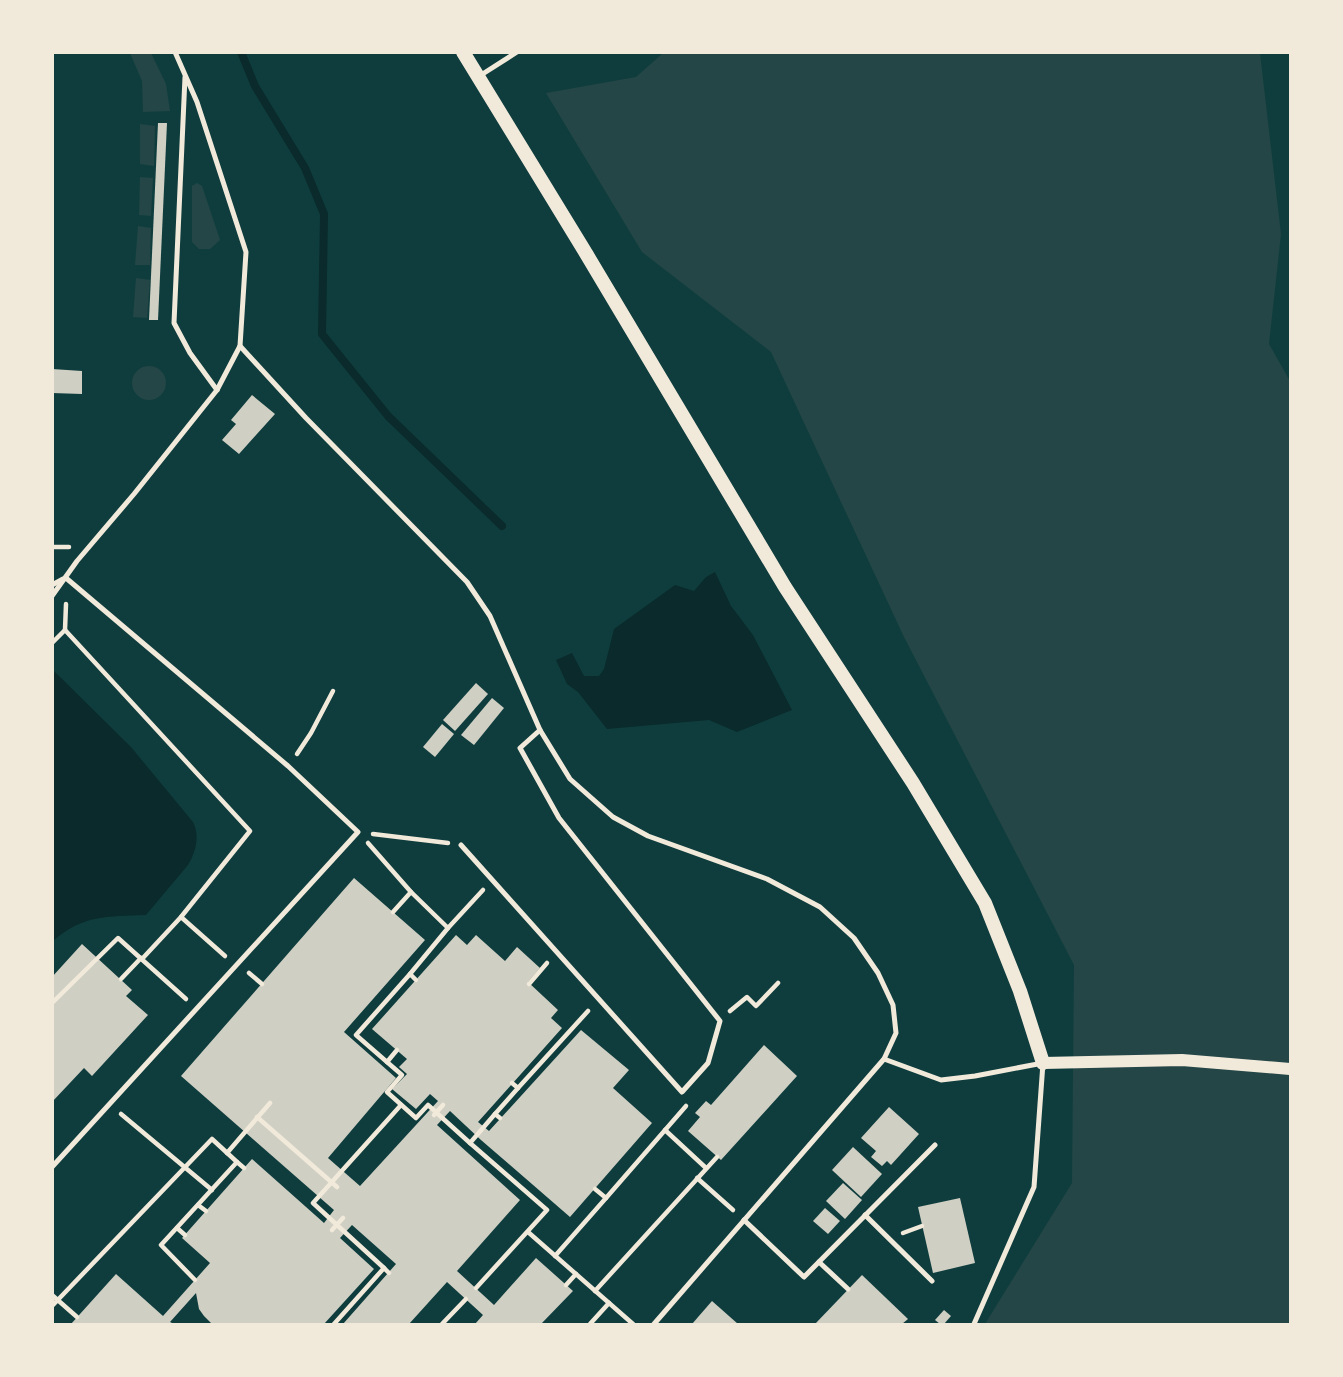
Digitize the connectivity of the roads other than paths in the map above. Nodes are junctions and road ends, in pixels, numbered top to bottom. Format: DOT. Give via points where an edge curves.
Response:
graph roads {
  1 [pos="175,52"];
  2 [pos="463,52"];
  3 [pos="517,52"];
  4 [pos="185,74"];
  5 [pos="478,77"];
  6 [pos="240,346"];
  7 [pos="217,390"];
  8 [pos="66,578"];
  9 [pos="52,585"];
  10 [pos="52,596"];
  11 [pos="540,730"];
  12 [pos="461,845"];
  13 [pos="884,1059"];
  14 [pos="1043,1063"];
  15 [pos="1290,1069"];
  16 [pos="935,1145"];
  17 [pos="52,1167"];
  18 [pos="864,1215"];
  19 [pos="744,1220"];
  20 [pos="818,1262"];
  21 [pos="932,1281"];
  22 [pos="848,1289"];
  23 [pos="654,1325"];
  24 [pos="974,1325"];
  1 -- 4 [label="lane"];
  2 -- 5 [label="main road"];
  3 -- 5 [label="lane"];
  4 -- 6 [label="lane" via="246,252"];
  4 -- 7 [label="lane" via="174,323"];
  5 -- 14 [label="main road" via="785,587 985,903"];
  6 -- 7 [label="lane"];
  6 -- 11 [label="lane" via="467,582 489,616"];
  7 -- 8 [label="lane"];
  8 -- 9 [label="lane"];
  8 -- 10 [label="lane"];
  8 -- 17 [label="lane" via="288,766 358,832"];
  11 -- 12 [label="lane" via="520,748 559,818 720,1021 708,1063 682,1092"];
  11 -- 13 [label="lane" via="570,779 612,817 648,836 767,879 820,907 854,938 893,1005 895,1032"];
  13 -- 14 [label="lane" via="941,1080"];
  13 -- 19 [label="lane"];
  14 -- 15 [label="street" via="1182,1060"];
  14 -- 24 [label="lane" via="1034,1187"];
  16 -- 18 [label="lane"];
  18 -- 20 [label="lane"];
  18 -- 21 [label="lane"];
  19 -- 20 [label="lane" via="804,1277"];
  19 -- 23 [label="lane"];
  20 -- 22 [label="lane"];
}
